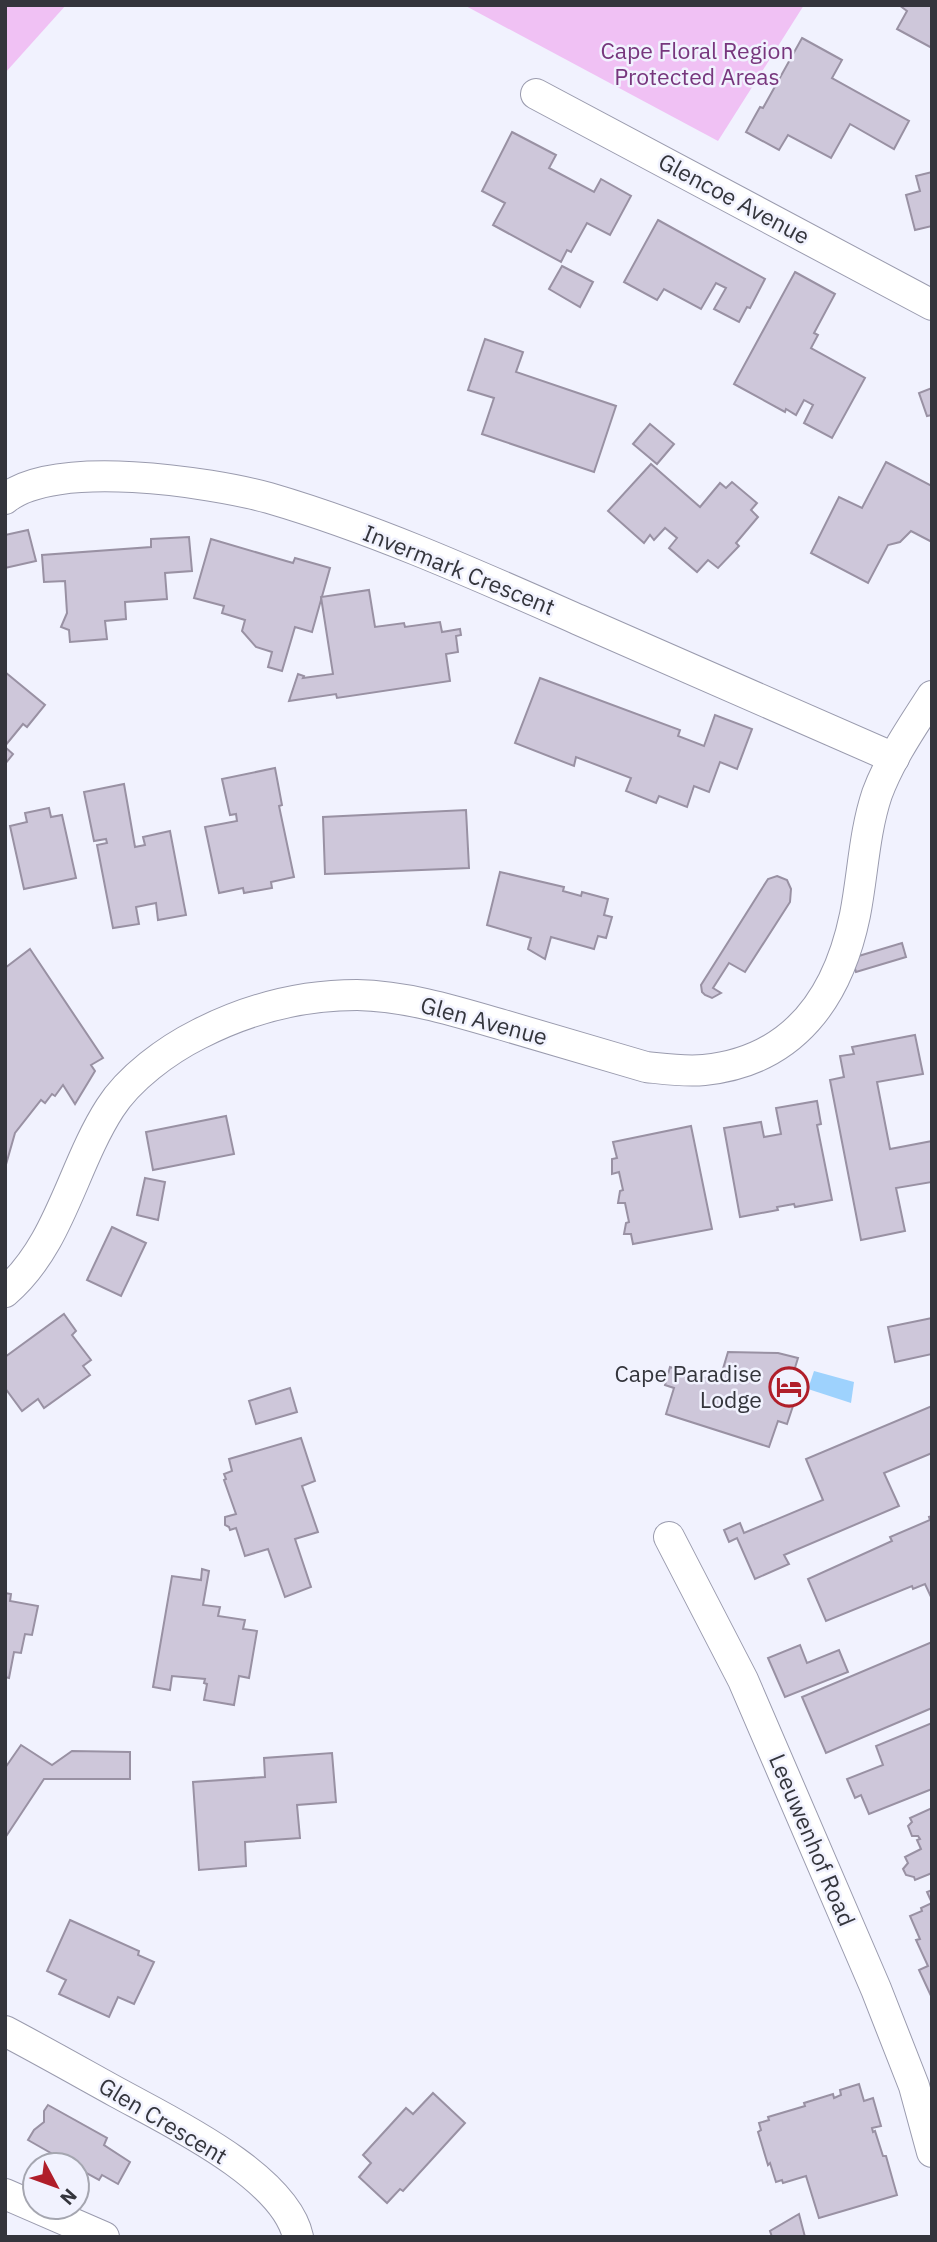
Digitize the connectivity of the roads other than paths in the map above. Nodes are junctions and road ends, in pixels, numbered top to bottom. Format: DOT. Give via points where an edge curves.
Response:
graph roads {
  1 [pos="536,94"];
  2 [pos="932,304"];
  3 [pos="5,499"];
  4 [pos="932,696"];
  5 [pos="894,758"];
  6 [pos="5,1292"];
  7 [pos="669,1537"];
  8 [pos="5,2031"];
  9 [pos="932,2152"];
  10 [pos="5,2194"];
  11 [pos="98,2235"];
  12 [pos="298,2237"];
  1 -- 2 [label="street, Glencoe Avenue"];
  3 -- 5 [label="street, Invermark Crescent" via="35,484 90,477 163,478 267,498 468,571"];
  4 -- 5 [label="street, Glen Avenue"];
  5 -- 6 [label="street, Glen Avenue" via="867,830 856,911 841,969 810,1018 768,1052 737,1064 674,1070 646,1067 404,1000 326,996 268,1006 176,1046 111,1106 44,1244"];
  7 -- 9 [label="street, Leeuwenhof Road" via="743,1680 876,1989 914,2086"];
  8 -- 12 [label="street, Glen Crescent" via="215,2148 262,2184 290,2217"];
  10 -- 11 [label="street"];
}
